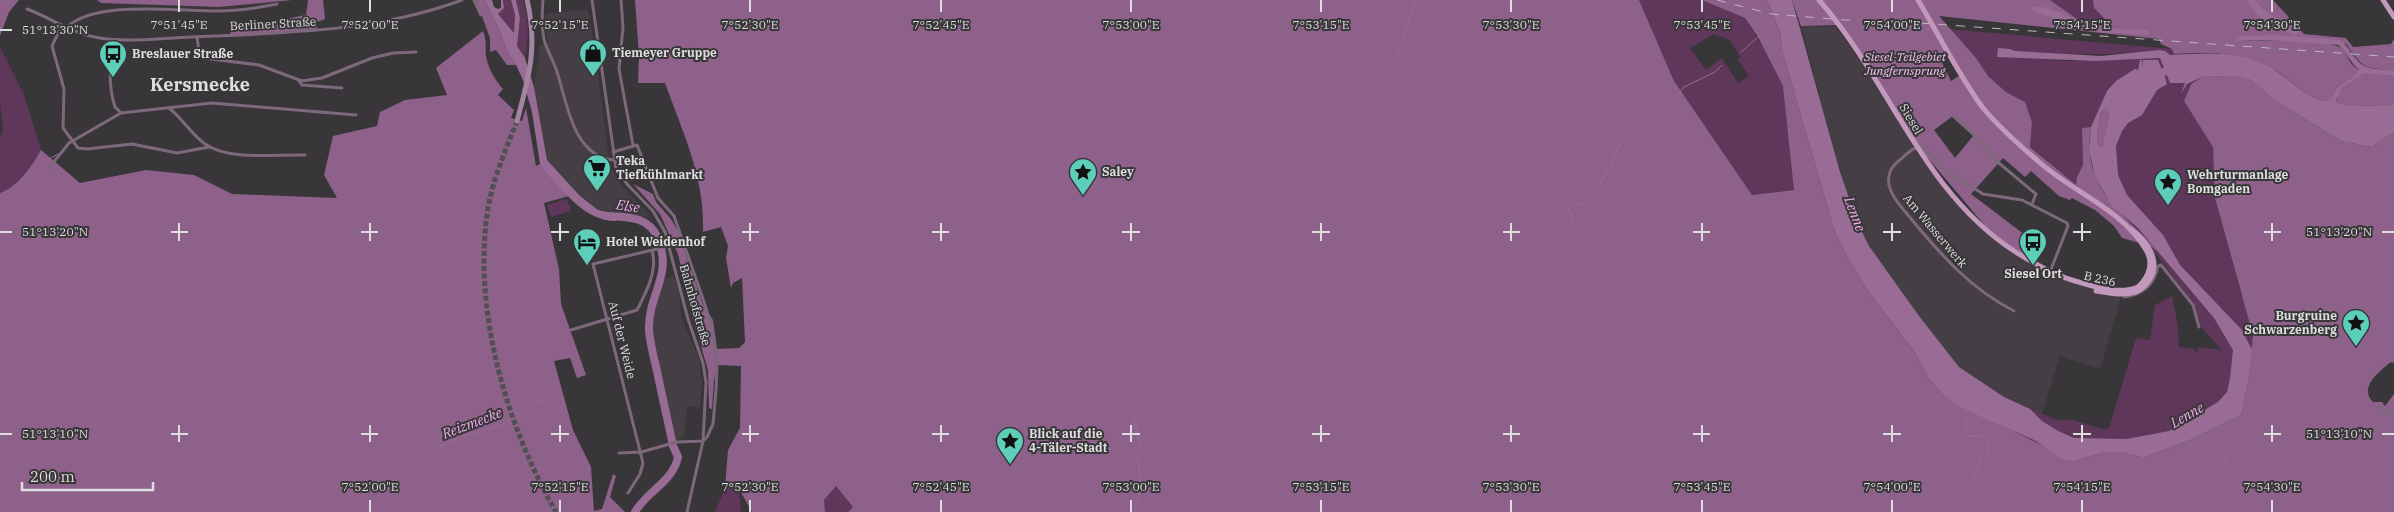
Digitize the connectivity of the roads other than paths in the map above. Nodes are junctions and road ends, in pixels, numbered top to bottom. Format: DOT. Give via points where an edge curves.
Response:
graph roads {
  1 [pos="462,0"];
  2 [pos="474,0"];
  3 [pos="527,0"];
  4 [pos="544,0"];
  5 [pos="592,0"];
  6 [pos="621,0"];
  7 [pos="1819,0"];
  8 [pos="1918,0"];
  9 [pos="2383,0"];
  10 [pos="277,4"];
  11 [pos="27,9"];
  12 [pos="480,15"];
  13 [pos="2394,17"];
  14 [pos="62,25"];
  15 [pos="67,27"];
  16 [pos="197,37"];
  17 [pos="117,40"];
  18 [pos="416,52"];
  19 [pos="299,80"];
  20 [pos="342,88"];
  21 [pos="168,108"];
  22 [pos="121,113"];
  23 [pos="356,115"];
  24 [pos="1953,116"];
  25 [pos="517,121"];
  26 [pos="73,140"];
  27 [pos="633,145"];
  28 [pos="209,147"];
  29 [pos="1916,147"];
  30 [pos="613,152"];
  31 [pos="305,154"];
  32 [pos="614,160"];
  33 [pos="50,168"];
  34 [pos="2032,204"];
  35 [pos="670,246"];
  36 [pos="654,250"];
  37 [pos="2050,272"];
  38 [pos="2124,297"];
  39 [pos="2014,311"];
  40 [pos="608,320"];
  41 [pos="2199,326"];
  42 [pos="571,330"];
  43 [pos="2378,406"];
  44 [pos="2394,414"];
  45 [pos="702,441"];
  46 [pos="641,452"];
  47 [pos="619,453"];
  48 [pos="628,493"];
  49 [pos="687,512"];
  1 -- 16 [label="street, Berliner Straße" via="404,18 334,28 275,35"];
  2 -- 12 [label="street"];
  3 -- 25 [label="main road" via="534,35 533,56"];
  4 -- 32 [label="street" via="545,41 570,121 591,149 604,159"];
  5 -- 30 [label="street, Bahnhofstraße"];
  6 -- 27 [label="street" via="623,27 619,69"];
  7 -- 29 [label="main road, Siesel"];
  8 -- 37 [label="main road, B 236" via="1992,118 2039,163 2107,209 2144,241 2154,257 2152,276 2143,288 2124,294 2084,287"];
  9 -- 13 [label="main road"];
  10 -- 15 [label="street" via="216,11 120,5 86,11"];
  11 -- 14 [label="street, Berliner Straße"];
  14 -- 15 [label="street, Berliner Straße"];
  14 -- 26 [label="street" via="52,46 64,89 63,128"];
  15 -- 17 [label="street, Berliner Straße" via="90,36"];
  16 -- 17 [label="street, Berliner Straße"];
  16 -- 19 [label="street" via="203,58 259,65"];
  17 -- 22 [label="street" via="110,62 110,78 115,107"];
  18 -- 19 [label="street" via="385,54 362,60 322,78"];
  19 -- 20 [label="street" via="306,86"];
  21 -- 22 [label="street"];
  21 -- 23 [label="street" via="212,103"];
  21 -- 28 [label="street"];
  22 -- 26 [label="street"];
  24 -- 34 [label="street" via="1994,159 2036,194"];
  26 -- 28 [label="street" via="81,149 132,144 177,153"];
  26 -- 33 [label="street" via="63,148"];
  27 -- 30 [label="street"];
  27 -- 45 [label="street" via="637,146 658,198 674,216 682,234 712,327 717,366 716,390 713,424"];
  28 -- 31 [label="street" via="233,154"];
  29 -- 34 [label="street, Siesel" via="1923,147 1944,169 1984,194 2012,197"];
  29 -- 37 [label="main road, B 236" via="1952,197 1972,218 1997,240"];
  29 -- 39 [label="street, Am Wasserwerk" via="1892,168 1888,178 1890,190 1947,262 1970,284"];
  30 -- 32 [label="street, Bahnhofstraße"];
  32 -- 35 [label="street, Bahnhofstraße" via="621,177 653,211"];
  34 -- 37 [label="street, Siesel" via="2067,222"];
  35 -- 36 [label="street, Auf der Weide"];
  35 -- 45 [label="street, Bahnhofstraße" via="703,363 706,383"];
  36 -- 40 [label="street" via="654,270 638,310"];
  36 -- 40 [label="street, Auf der Weide" via="593,264"];
  38 -- 41 [label="street" via="2144,291 2161,265 2192,305"];
  40 -- 42 [label="street"];
  40 -- 46 [label="street, Auf der Weide"];
  43 -- 44 [label="street"];
  45 -- 46 [label="street" via="677,442"];
  45 -- 49 [label="street, Bahnhofstraße"];
  46 -- 47 [label="street"];
  46 -- 48 [label="street, Auf der Weide" via="643,468"];
}
